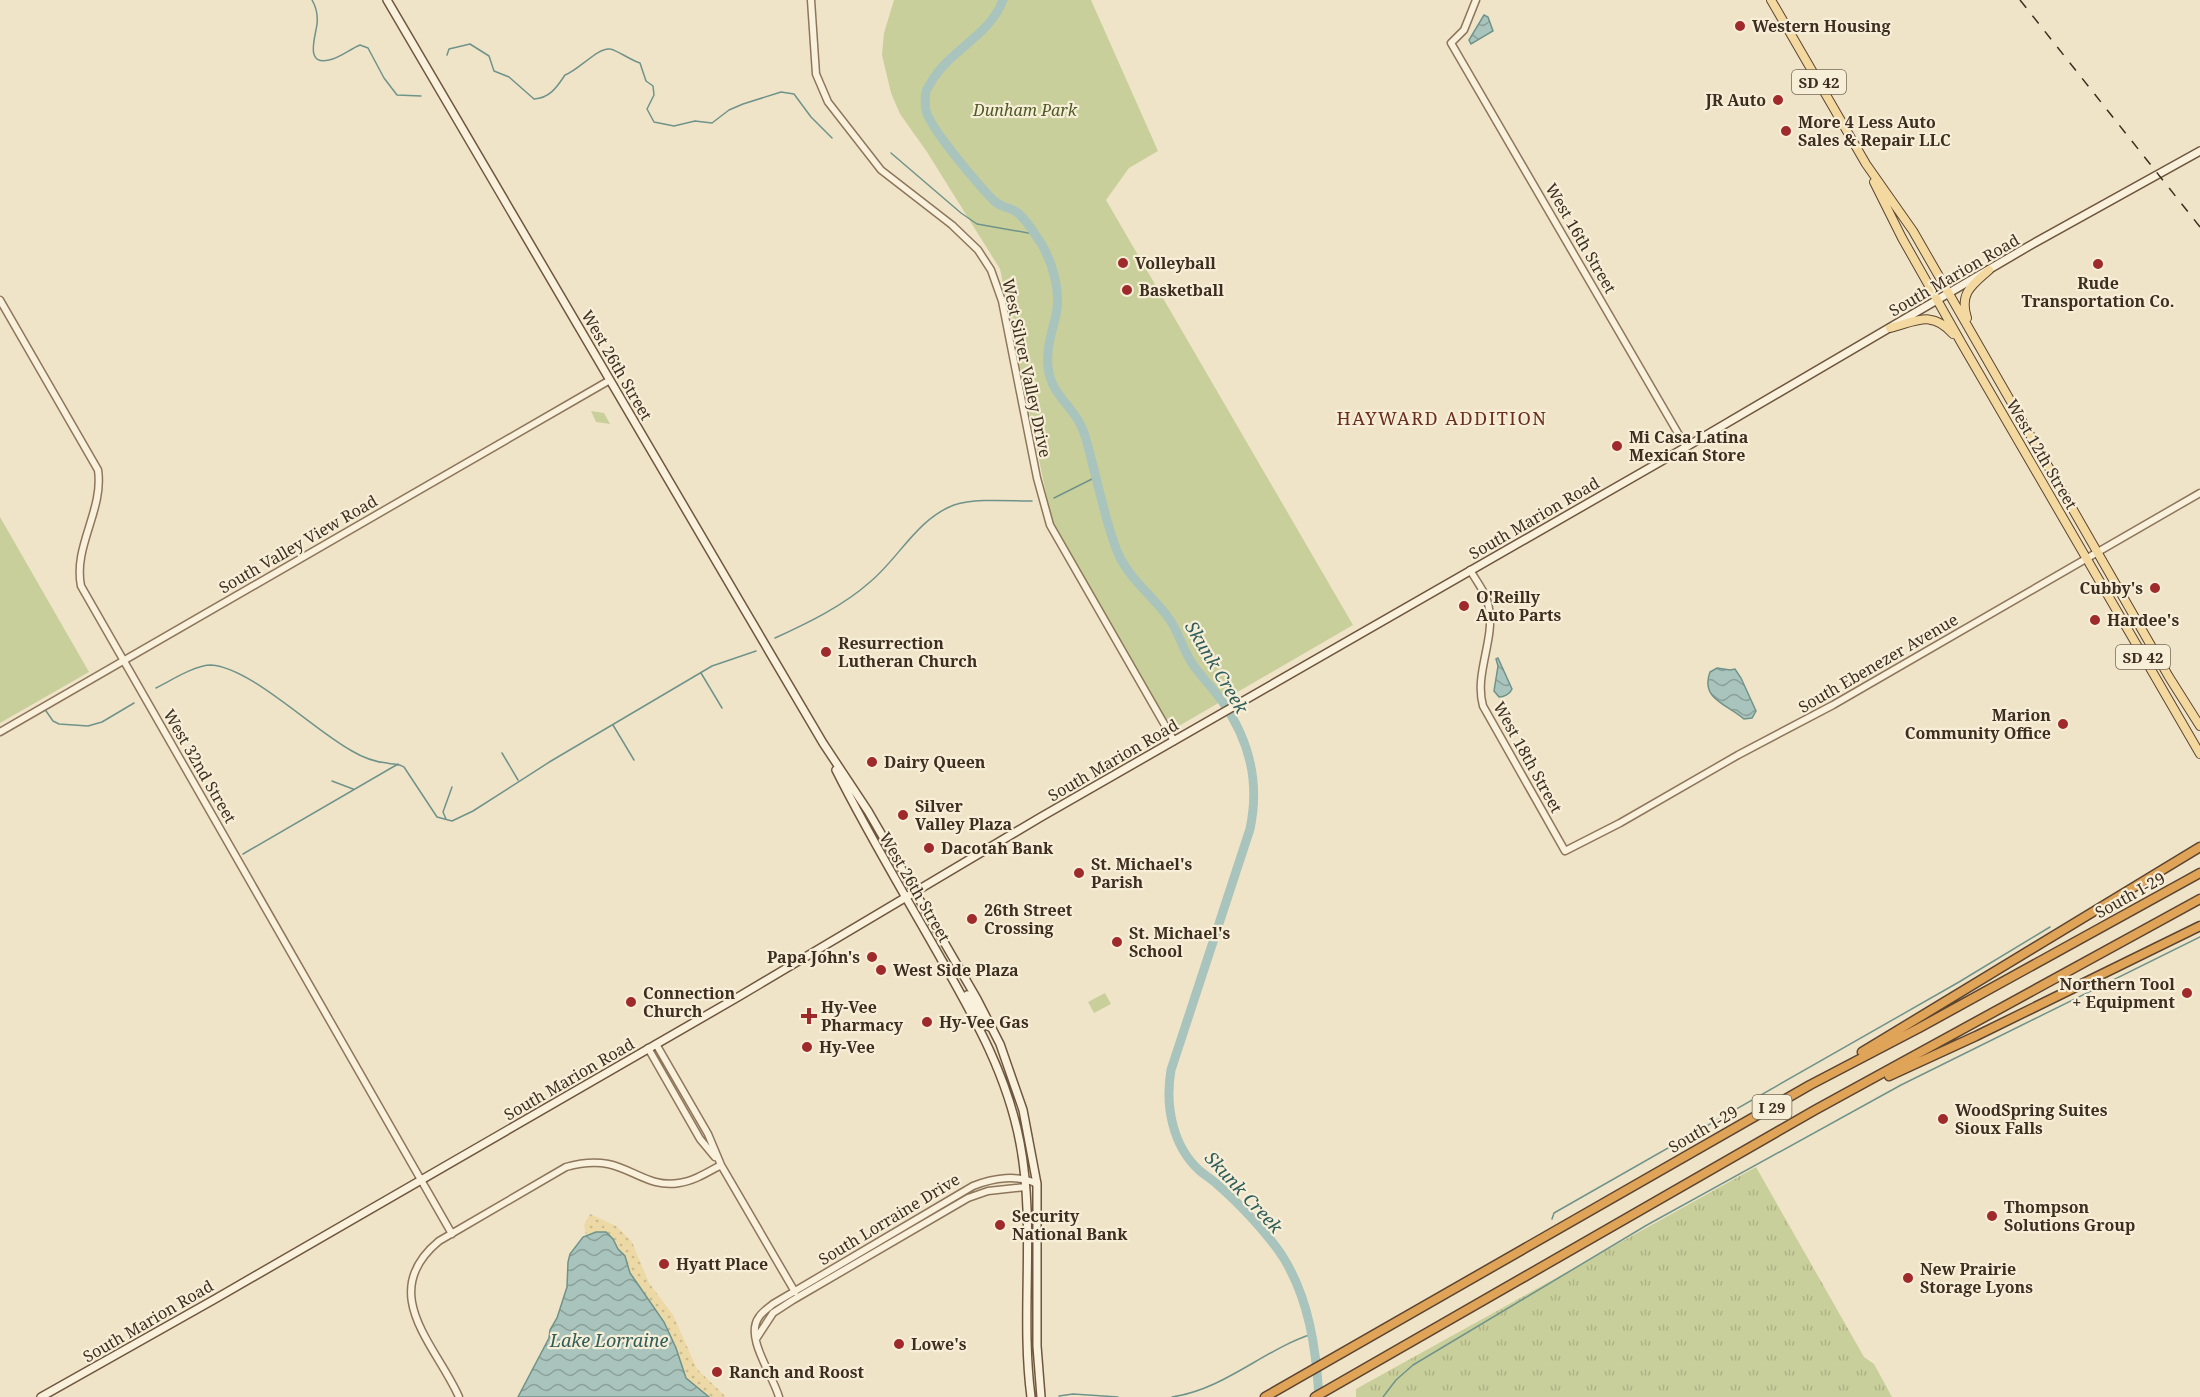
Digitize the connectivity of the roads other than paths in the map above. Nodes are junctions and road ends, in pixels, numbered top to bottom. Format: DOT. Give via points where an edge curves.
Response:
graph roads {
  1 [pos="387,0"];
  2 [pos="811,0"];
  3 [pos="1476,0"];
  4 [pos="1771,0"];
  5 [pos="2200,151"];
  6 [pos="1866,164"];
  7 [pos="1989,270"];
  8 [pos="1948,293"];
  9 [pos="0,300"];
  10 [pos="1937,300"];
  11 [pos="1890,328"];
  12 [pos="1962,344"];
  13 [pos="1985,354"];
  14 [pos="610,380"];
  15 [pos="1686,447"];
  16 [pos="2200,493"];
  17 [pos="2098,553"];
  18 [pos="2087,559"];
  19 [pos="1470,570"];
  20 [pos="123,661"];
  21 [pos="2200,726"];
  22 [pos="0,732"];
  23 [pos="1174,741"];
  24 [pos="823,743"];
  25 [pos="2200,754"];
  26 [pos="2200,847"];
  27 [pos="1565,851"];
  28 [pos="2200,873"];
  29 [pos="915,892"];
  30 [pos="906,897"];
  31 [pos="2200,899"];
  32 [pos="2200,926"];
  33 [pos="943,962"];
  34 [pos="992,1028"];
  35 [pos="983,1032"];
  36 [pos="656,1044"];
  37 [pos="648,1048"];
  38 [pos="1810,1085"];
  39 [pos="1021,1102"];
  40 [pos="1815,1110"];
  41 [pos="721,1164"];
  42 [pos="1025,1178"];
  43 [pos="420,1180"];
  44 [pos="1037,1184"];
  45 [pos="1026,1186"];
  46 [pos="452,1234"];
  47 [pos="793,1291"];
  48 [pos="801,1295"];
  49 [pos="793,1300"];
  50 [pos="755,1342"];
  51 [pos="41,1397"];
  52 [pos="459,1397"];
  53 [pos="779,1397"];
  54 [pos="1031,1397"];
  55 [pos="1041,1397"];
  56 [pos="1266,1397"];
  57 [pos="1315,1397"];
  1 -- 14 [label="main road, West 26th Street"];
  2 -- 23 [label="street, West Silver Valley Drive" via="816,74 828,102 881,170 952,225 978,250 991,270 1002,301 1050,525"];
  3 -- 15 [label="street, West 16th Street" via="1464,30 1451,43"];
  4 -- 6 [label="main road, West 12th Street / SD 42"];
  5 -- 7 [label="main road, South Marion Road"];
  6 -- 8 [label="main road, West 12th Street / SD 42"];
  6 -- 10 [label="main road, West 12th Street / SD 42"];
  7 -- 8 [label="main road, South Marion Road"];
  7 -- 13 [label="main road" via="1970,287 1964,301 1968,320"];
  8 -- 10 [label="main road, South Marion Road"];
  8 -- 13 [label="main road, West 12th Street / SD 42"];
  9 -- 20 [label="street, West 32nd Street" via="98,470 99,487 80,558 79,579"];
  10 -- 11 [label="main road, South Marion Road"];
  10 -- 12 [label="main road, West 12th Street / SD 42"];
  11 -- 12 [label="main road" via="1935,319"];
  11 -- 15 [label="main road, South Marion Road"];
  12 -- 18 [label="main road, West 12th Street / SD 42"];
  13 -- 17 [label="main road, West 12th Street / SD 42"];
  14 -- 20 [label="street, South Valley View Road"];
  14 -- 24 [label="main road, West 26th Street"];
  15 -- 19 [label="main road, South Marion Road"];
  16 -- 17 [label="street, South Ebenezer Avenue"];
  17 -- 18 [label="street, South Ebenezer Avenue"];
  17 -- 21 [label="main road, West 12th Street / SD 42"];
  18 -- 25 [label="main road, West 12th Street / SD 42"];
  18 -- 27 [label="street, South Ebenezer Avenue" via="1833,705"];
  19 -- 23 [label="main road, South Marion Road"];
  19 -- 27 [label="street, West 18th Street" via="1490,614 1480,688 1483,706"];
  20 -- 22 [label="street, South Valley View Road"];
  20 -- 43 [label="street, West 32nd Street"];
  23 -- 29 [label="main road, South Marion Road"];
  24 -- 29 [label="main road, West 26th Street"];
  24 -- 30 [label="main road, West 26th Street"];
  26 -- 38 [label="highway"];
  28 -- 38 [label="highway, South I-29 / I 29"];
  29 -- 30 [label="main road, South Marion Road"];
  29 -- 34 [label="main road, West 26th Street"];
  30 -- 33 [label="main road, West 26th Street"];
  30 -- 36 [label="main road, South Marion Road"];
  31 -- 40 [label="highway, I 29"];
  32 -- 40 [label="highway"];
  33 -- 34 [label="main road" via="985,1025"];
  33 -- 35 [label="main road, West 26th Street"];
  34 -- 39 [label="main road, West 26th Street"];
  35 -- 39 [label="main road" via="994,1041"];
  35 -- 42 [label="main road, West 26th Street" via="1013,1110"];
  36 -- 37 [label="main road, South Marion Road"];
  36 -- 41 [label="street"];
  37 -- 41 [label="street" via="700,1139"];
  37 -- 43 [label="main road, South Marion Road"];
  38 -- 56 [label="highway, South I-29 / I 29"];
  39 -- 44 [label="main road, West 26th Street"];
  40 -- 57 [label="highway, I 29"];
  41 -- 46 [label="street" via="688,1182 671,1184 649,1181 605,1163 581,1163 566,1167"];
  41 -- 47 [label="street"];
  42 -- 44 [label="street"];
  42 -- 45 [label="main road, West 26th Street"];
  42 -- 47 [label="street, South Lorraine Drive" via="973,1186"];
  43 -- 46 [label="street, West 32nd Street"];
  43 -- 51 [label="main road, South Marion Road"];
  44 -- 55 [label="main road, West 26th Street" via="1037,1346"];
  45 -- 48 [label="street, South Lorraine Drive" via="976,1194"];
  45 -- 54 [label="main road, West 26th Street" via="1026,1340"];
  46 -- 52 [label="street" via="429,1250 420,1262 411,1293 418,1323"];
  47 -- 48 [label="street"];
  47 -- 49 [label="street"];
  47 -- 50 [label="street, South Lorraine Drive" via="759,1317 754,1325"];
  48 -- 49 [label="street, South Lorraine Drive"];
  49 -- 50 [label="street, South Lorraine Drive" via="773,1313"];
  50 -- 53 [label="street"];
}
